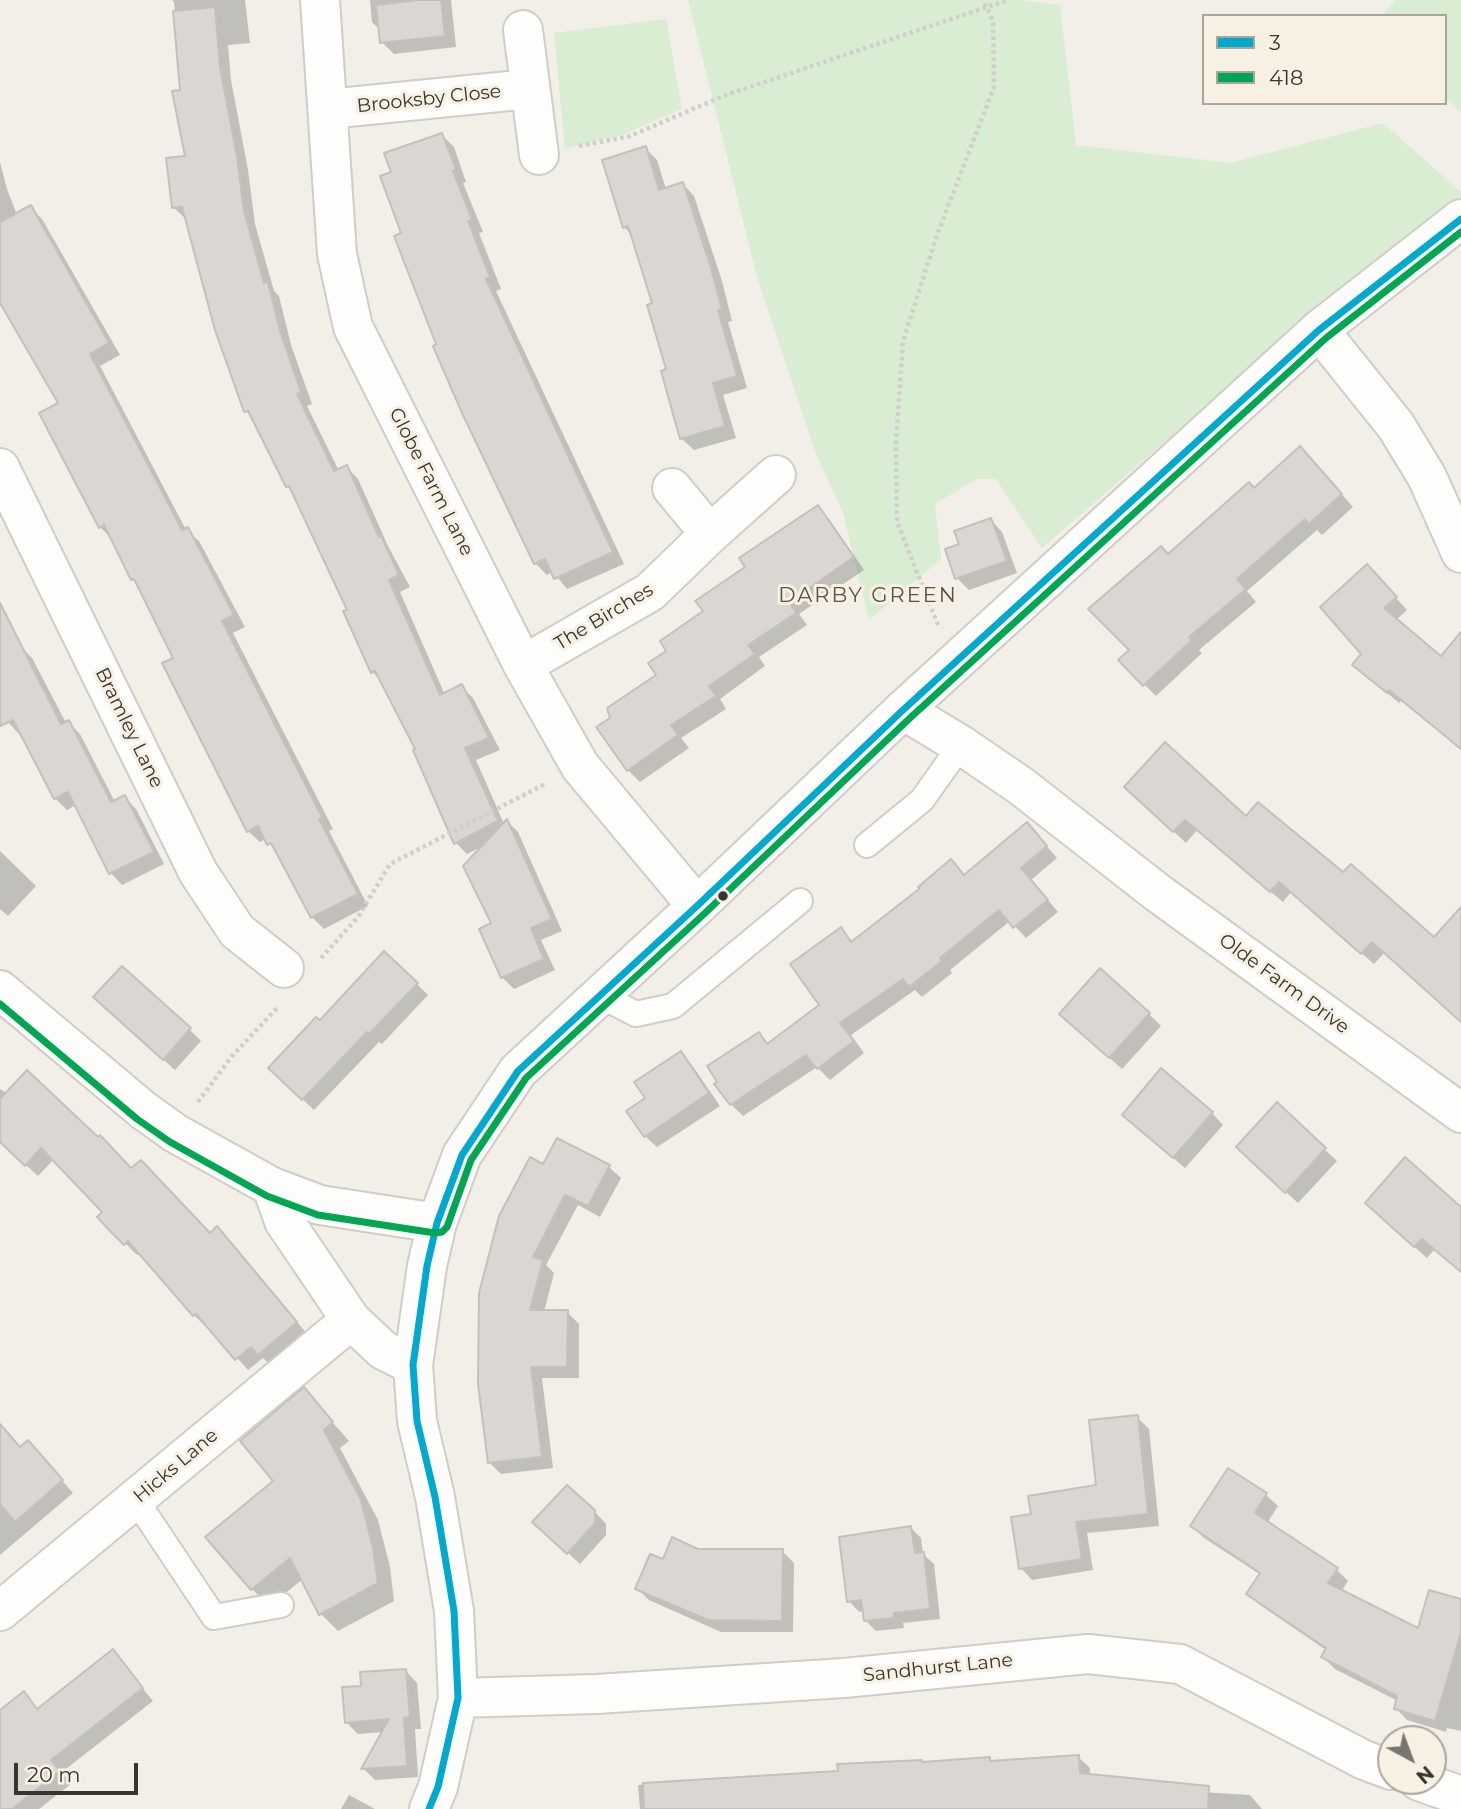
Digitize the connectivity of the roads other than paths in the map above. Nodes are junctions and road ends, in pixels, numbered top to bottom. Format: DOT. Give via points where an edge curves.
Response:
graph roads {
  1 [pos="320,0"];
  2 [pos="523,30"];
  3 [pos="529,89"];
  4 [pos="328,109"];
  5 [pos="538,155"];
  6 [pos="1461,219"];
  7 [pos="1319,330"];
  8 [pos="0,468"];
  9 [pos="776,475"];
  10 [pos="672,488"];
  11 [pos="710,534"];
  12 [pos="1461,553"];
  13 [pos="523,665"];
  14 [pos="903,710"];
  15 [pos="961,745"];
  16 [pos="867,845"];
  17 [pos="800,901"];
  18 [pos="697,906"];
  19 [pos="296,976"];
  20 [pos="0,990"];
  21 [pos="599,995"];
  22 [pos="1461,1113"];
  23 [pos="272,1186"];
  24 [pos="437,1223"];
  25 [pos="351,1320"];
  26 [pos="413,1365"];
  27 [pos="136,1500"];
  28 [pos="281,1605"];
  29 [pos="0,1611"];
  30 [pos="458,1698"];
  31 [pos="1377,1765"];
  32 [pos="429,1809"];
  1 -- 4 [label="street, Globe Farm Lane"];
  2 -- 3 [label="street, Brooksby Close"];
  3 -- 4 [label="street, Brooksby Close"];
  3 -- 5 [label="street, Brooksby Close"];
  4 -- 13 [label="street, Globe Farm Lane" via="337,254 353,327"];
  6 -- 7 [label="street"];
  7 -- 12 [label="street" via="1396,426 1427,477"];
  7 -- 14 [label="street"];
  8 -- 19 [label="street, Bramley Lane" via="198,872 237,931"];
  9 -- 11 [label="street, The Birches"];
  10 -- 11 [label="street"];
  11 -- 13 [label="street, The Birches" via="650,592"];
  13 -- 18 [label="street, Globe Farm Lane" via="580,766"];
  14 -- 15 [label="street, Olde Farm Drive"];
  14 -- 18 [label="street"];
  15 -- 16 [label="lane" via="922,800"];
  15 -- 22 [label="street, Olde Farm Drive"];
  17 -- 21 [label="lane" via="673,1006 636,1014"];
  18 -- 21 [label="street"];
  20 -- 23 [label="street" via="143,1110 175,1133"];
  21 -- 24 [label="street" via="517,1071 462,1155"];
  23 -- 24 [label="street" via="320,1205"];
  23 -- 25 [label="street" via="284,1221"];
  24 -- 26 [label="street"];
  25 -- 26 [label="street" via="383,1350"];
  25 -- 27 [label="street, Hicks Lane"];
  26 -- 30 [label="street" via="417,1421 454,1611"];
  27 -- 28 [label="lane" via="214,1617"];
  27 -- 29 [label="street, Hicks Lane"];
  30 -- 31 [label="street, Sandhurst Lane" via="844,1678 1088,1654 1180,1664"];
  30 -- 32 [label="street"];
}
